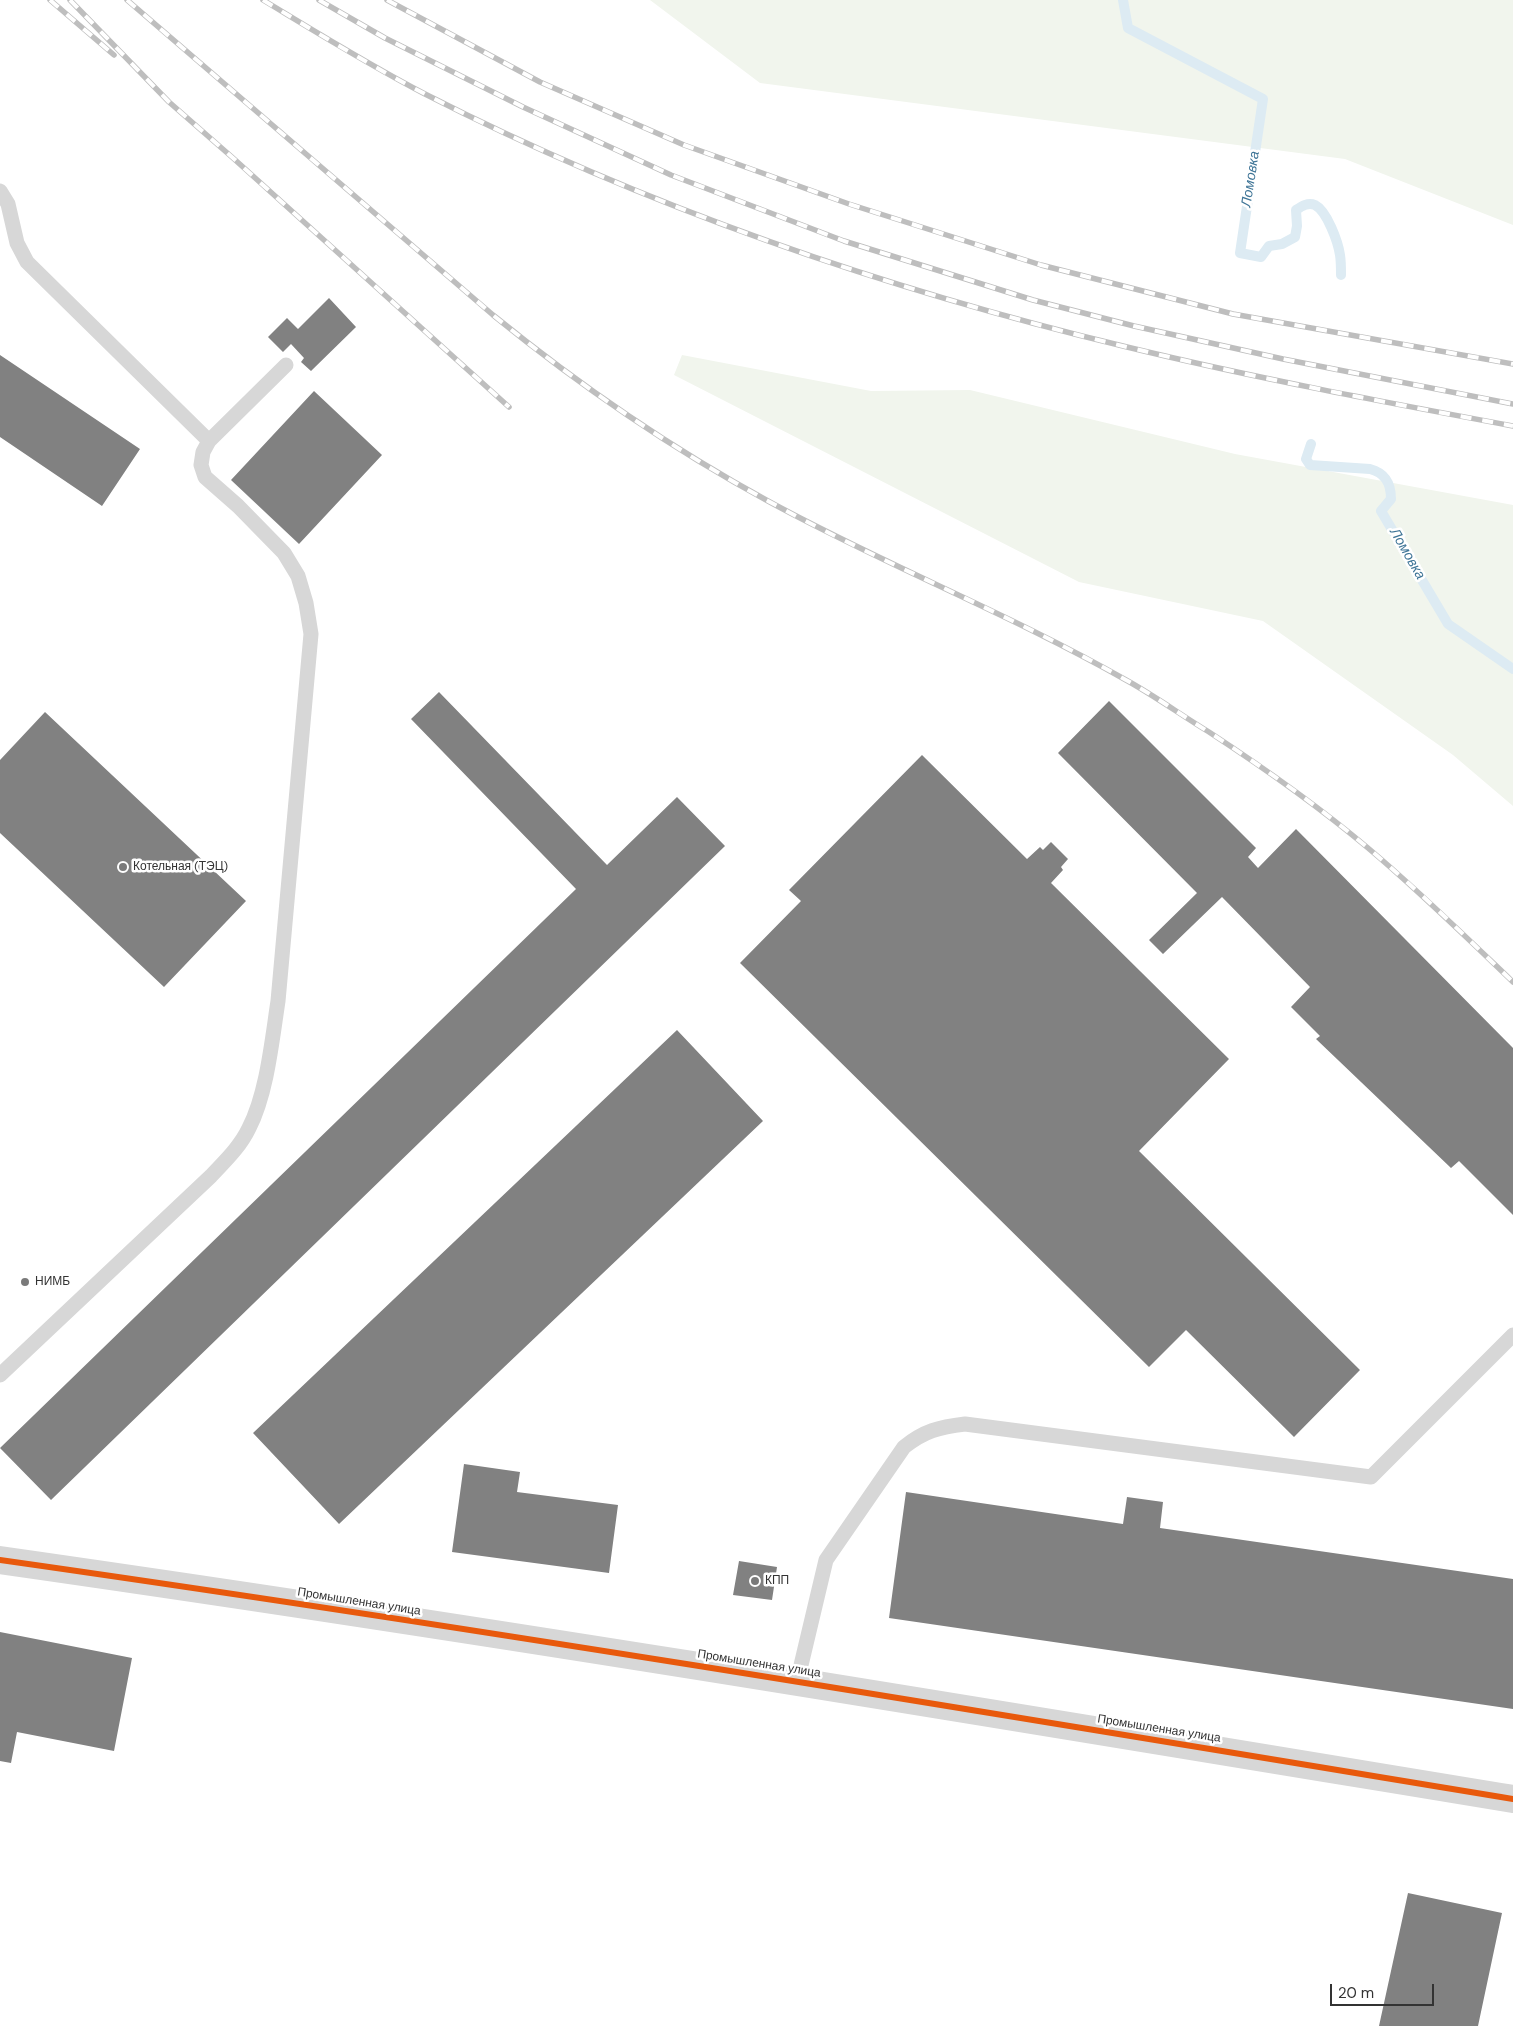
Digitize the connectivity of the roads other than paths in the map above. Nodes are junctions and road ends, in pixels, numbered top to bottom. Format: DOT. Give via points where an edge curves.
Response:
graph roads {
  1 [pos="0,191"];
  2 [pos="286,365"];
  3 [pos="209,441"];
  4 [pos="1513,1335"];
  5 [pos="0,1375"];
  6 [pos="0,1560"];
  7 [pos="798,1682"];
  8 [pos="1513,1799"];
  1 -- 3 [label="lane" via="8,204 17,243 27,262"];
  2 -- 3 [label="lane"];
  3 -- 5 [label="lane" via="203,452 205,477 284,553 298,576 311,634 278,1002 270,1055 250,1128 236,1150"];
  4 -- 7 [label="lane" via="1371,1477 965,1424 941,1427 918,1435 904,1447 826,1560"];
  6 -- 7 [label="street, Промышленная улица"];
  7 -- 8 [label="street, Промышленная улица"];
}
